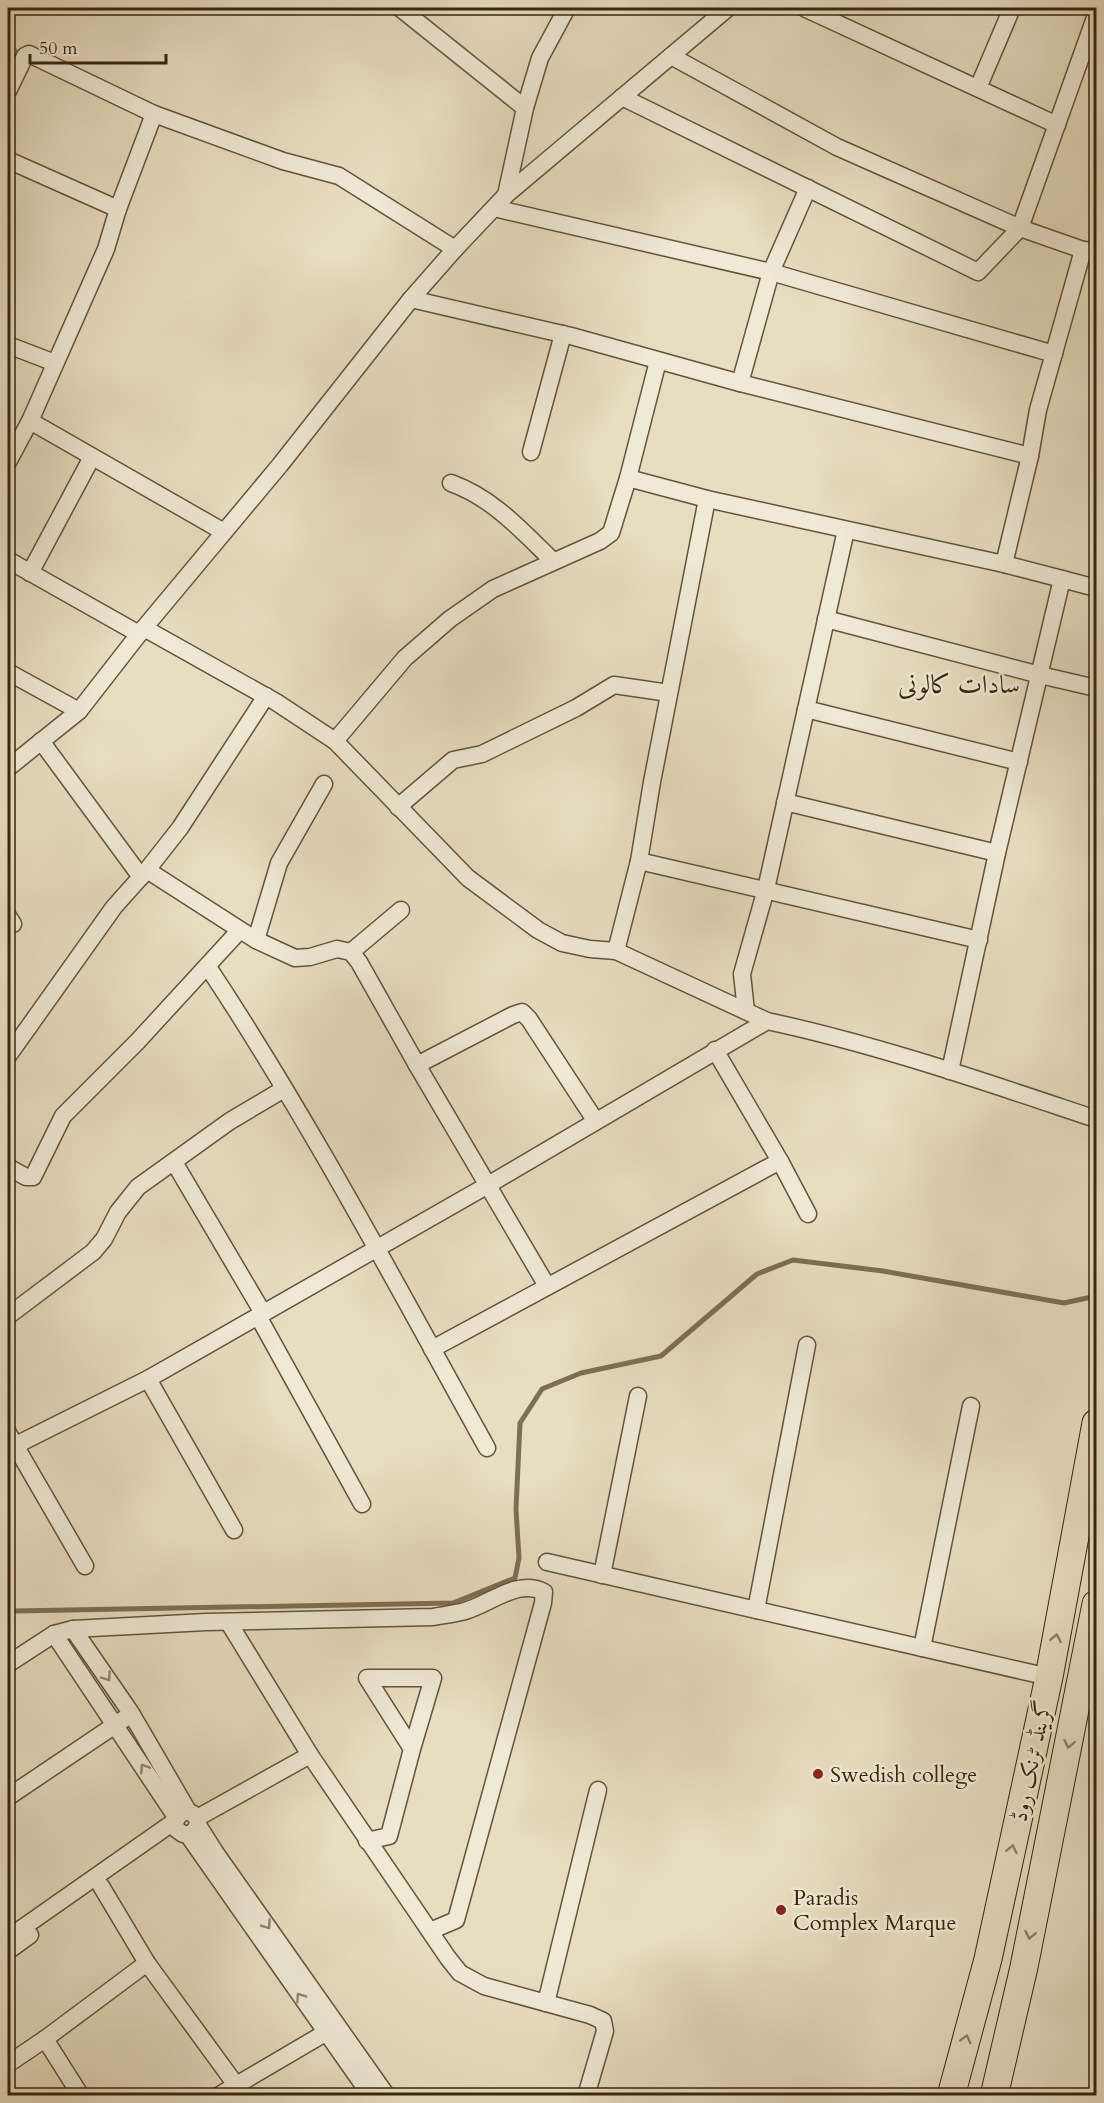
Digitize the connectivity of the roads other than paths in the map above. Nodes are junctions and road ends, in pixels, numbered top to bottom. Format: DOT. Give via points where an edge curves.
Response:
graph roads {
  1 [pos="400,8"];
  2 [pos="567,8"];
  3 [pos="804,8"];
  4 [pos="1012,8"];
  5 [pos="724,9"];
  6 [pos="1096,15"];
  7 [pos="671,56"];
  8 [pos="978,88"];
  9 [pos="8,91"];
  10 [pos="622,98"];
  11 [pos="525,108"];
  12 [pos="154,114"];
  13 [pos="1057,125"];
  14 [pos="8,160"];
  15 [pos="808,188"];
  16 [pos="500,201"];
  17 [pos="117,209"];
  18 [pos="1020,228"];
  19 [pos="455,249"];
  20 [pos="1090,250"];
  21 [pos="771,272"];
  22 [pos="411,299"];
  23 [pos="563,334"];
  24 [pos="8,345"];
  25 [pos="1054,354"];
  26 [pos="658,361"];
  27 [pos="55,363"];
  28 [pos="740,383"];
  29 [pos="30,421"];
  30 [pos="531,452"];
  31 [pos="1030,456"];
  32 [pos="92,457"];
  33 [pos="8,462"];
  34 [pos="628,478"];
  35 [pos="451,483"];
  36 [pos="707,499"];
  37 [pos="846,530"];
  38 [pos="224,532"];
  39 [pos="8,561"];
  40 [pos="553,561"];
  41 [pos="1004,564"];
  42 [pos="30,573"];
  43 [pos="1062,579"];
  44 [pos="1096,588"];
  45 [pos="826,619"];
  46 [pos="142,631"];
  47 [pos="8,672"];
  48 [pos="1040,675"];
  49 [pos="1096,688"];
  50 [pos="669,693"];
  51 [pos="266,696"];
  52 [pos="806,709"];
  53 [pos="79,711"];
  54 [pos="41,741"];
  55 [pos="335,741"];
  56 [pos="1019,762"];
  57 [pos="8,768"];
  58 [pos="324,784"];
  59 [pos="785,802"];
  60 [pos="398,807"];
  61 [pos="997,853"];
  62 [pos="639,861"];
  63 [pos="144,873"];
  64 [pos="766,889"];
  65 [pos="401,910"];
  66 [pos="240,930"];
  67 [pos="256,940"];
  68 [pos="979,940"];
  69 [pos="616,951"];
  70 [pos="351,952"];
  71 [pos="208,967"];
  72 [pos="746,1011"];
  73 [pos="766,1021"];
  74 [pos="715,1050"];
  75 [pos="8,1056"];
  76 [pos="417,1065"];
  77 [pos="950,1071"];
  78 [pos="284,1089"];
  79 [pos="1096,1119"];
  80 [pos="594,1120"];
  81 [pos="780,1161"];
  82 [pos="174,1162"];
  83 [pos="8,1167"];
  84 [pos="488,1185"];
  85 [pos="808,1214"];
  86 [pos="376,1248"];
  87 [pos="547,1286"];
  88 [pos="261,1314"];
  89 [pos="8,1316"];
  90 [pos="807,1345"];
  91 [pos="432,1349"];
  92 [pos="148,1379"];
  93 [pos="638,1396"];
  94 [pos="972,1406"];
  95 [pos="1096,1423"];
  96 [pos="10,1443"];
  97 [pos="487,1448"];
  98 [pos="362,1504"];
  99 [pos="234,1530"];
  100 [pos="547,1562"];
  101 [pos="85,1566"];
  102 [pos="602,1575"];
  103 [pos="1096,1604"];
  104 [pos="756,1610"];
  105 [pos="229,1623"];
  106 [pos="73,1629"];
  107 [pos="54,1634"];
  108 [pos="922,1648"];
  109 [pos="8,1664"];
  110 [pos="1049,1677"];
  111 [pos="1087,1697"];
  112 [pos="132,1713"];
  113 [pos="116,1725"];
  114 [pos="412,1749"];
  115 [pos="310,1755"];
  116 [pos="598,1790"];
  117 [pos="8,1797"];
  118 [pos="186,1823"];
  119 [pos="367,1841"];
  120 [pos="100,1886"];
  121 [pos="430,1931"];
  122 [pos="8,1938"];
  123 [pos="8,1951"];
  124 [pos="988,1959"];
  125 [pos="147,1963"];
  126 [pos="1024,1967"];
  127 [pos="546,2003"];
  128 [pos="325,2032"];
  129 [pos="45,2039"];
  130 [pos="8,2064"];
  131 [pos="236,2085"];
  132 [pos="81,2096"];
  133 [pos="218,2096"];
  134 [pos="370,2096"];
  135 [pos="387,2096"];
  136 [pos="586,2096"];
  137 [pos="951,2096"];
  138 [pos="994,2096"];
  1 -- 11 [label="street"];
  2 -- 11 [label="street" via="540,58"];
  3 -- 8 [label="street"];
  4 -- 8 [label="street"];
  5 -- 7 [label="street"];
  6 -- 13 [label="street"];
  7 -- 10 [label="street"];
  7 -- 18 [label="street" via="837,147"];
  8 -- 13 [label="street"];
  9 -- 12 [label="street" via="29,54"];
  10 -- 15 [label="street"];
  10 -- 16 [label="street"];
  11 -- 16 [label="street"];
  12 -- 17 [label="street"];
  12 -- 19 [label="street" via="283,161 339,176"];
  13 -- 18 [label="street"];
  14 -- 17 [label="street"];
  15 -- 18 [label="street" via="978,272"];
  15 -- 21 [label="street"];
  16 -- 19 [label="street"];
  16 -- 21 [label="street"];
  17 -- 27 [label="street" via="106,249"];
  18 -- 20 [label="street"];
  19 -- 22 [label="street"];
  20 -- 25 [label="street"];
  21 -- 25 [label="street"];
  21 -- 28 [label="street"];
  22 -- 23 [label="street"];
  22 -- 38 [label="street"];
  23 -- 26 [label="street"];
  23 -- 30 [label="street"];
  24 -- 27 [label="street"];
  25 -- 31 [label="street"];
  26 -- 28 [label="street"];
  26 -- 34 [label="street"];
  27 -- 29 [label="street"];
  28 -- 31 [label="street"];
  29 -- 32 [label="street"];
  29 -- 33 [label="street"];
  31 -- 41 [label="street"];
  32 -- 38 [label="street"];
  32 -- 42 [label="street"];
  34 -- 36 [label="street"];
  34 -- 40 [label="street" via="611,533"];
  35 -- 40 [label="street" via="488,501"];
  36 -- 37 [label="street"];
  36 -- 50 [label="street"];
  37 -- 41 [label="street"];
  37 -- 45 [label="street"];
  38 -- 46 [label="street"];
  39 -- 42 [label="street"];
  40 -- 55 [label="street" via="493,590 450,619 405,658"];
  41 -- 43 [label="street"];
  42 -- 46 [label="street"];
  43 -- 44 [label="street"];
  43 -- 48 [label="street"];
  45 -- 48 [label="street"];
  45 -- 52 [label="street"];
  46 -- 51 [label="street"];
  46 -- 53 [label="street"];
  47 -- 53 [label="street"];
  48 -- 49 [label="street"];
  48 -- 56 [label="street"];
  50 -- 60 [label="street" via="614,685 482,754 453,760"];
  50 -- 62 [label="street"];
  51 -- 55 [label="street"];
  51 -- 63 [label="street" via="180,828"];
  52 -- 56 [label="street"];
  52 -- 59 [label="street"];
  53 -- 54 [label="street"];
  54 -- 57 [label="street"];
  54 -- 63 [label="street"];
  55 -- 60 [label="street"];
  56 -- 61 [label="street"];
  58 -- 67 [label="street" via="279,863"];
  59 -- 61 [label="street"];
  59 -- 64 [label="street"];
  60 -- 69 [label="street" via="468,878 538,930 562,943"];
  61 -- 68 [label="street"];
  62 -- 64 [label="street"];
  62 -- 69 [label="street"];
  63 -- 66 [label="street"];
  63 -- 75 [label="street" via="114,908"];
  64 -- 68 [label="street"];
  64 -- 72 [label="street" via="742,974"];
  65 -- 70 [label="street"];
  66 -- 67 [label="street"];
  66 -- 71 [label="street"];
  67 -- 70 [label="street" via="295,958 337,949"];
  68 -- 77 [label="street"];
  69 -- 72 [label="street"];
  70 -- 76 [label="street"];
  71 -- 78 [label="street"];
  71 -- 83 [label="street" via="63,1116 33,1177"];
  72 -- 73 [label="street"];
  73 -- 74 [label="street"];
  73 -- 77 [label="street"];
  74 -- 80 [label="street"];
  74 -- 81 [label="street"];
  76 -- 80 [label="street" via="522,1012"];
  76 -- 84 [label="street"];
  77 -- 79 [label="street"];
  78 -- 82 [label="street" via="230,1121"];
  78 -- 86 [label="street"];
  80 -- 84 [label="street"];
  81 -- 85 [label="street"];
  81 -- 87 [label="street"];
  82 -- 88 [label="street"];
  82 -- 89 [label="street" via="138,1187 93,1252"];
  84 -- 86 [label="street"];
  84 -- 87 [label="street"];
  86 -- 88 [label="street"];
  86 -- 91 [label="street"];
  87 -- 91 [label="street"];
  88 -- 92 [label="street"];
  88 -- 98 [label="street"];
  90 -- 104 [label="street"];
  91 -- 97 [label="street"];
  92 -- 96 [label="street"];
  92 -- 99 [label="street"];
  93 -- 102 [label="street"];
  94 -- 108 [label="street"];
  110 -- 95 [label="highway, گرینڈ ٹرنک روڈ, one-way"];
  96 -- 101 [label="street"];
  100 -- 102 [label="street"];
  102 -- 104 [label="street"];
  103 -- 111 [label="highway, گرینڈ ٹرنک روڈ"];
  104 -- 108 [label="street"];
  105 -- 106 [label="street"];
  105 -- 115 [label="street"];
  105 -- 121 [label="street" via="433,1617 466,1611 521,1588 533,1586 544,1592 456,1920"];
  106 -- 107 [label="street"];
  106 -- 112 [label="street, one-way"];
  107 -- 109 [label="street"];
  107 -- 113 [label="street"];
  108 -- 110 [label="street"];
  124 -- 110 [label="highway, گرینڈ ٹرنک روڈ, one-way"];
  111 -- 126 [label="highway, گرینڈ ٹرنک روڈ, one-way"];
  112 -- 113 [label="street"];
  112 -- 118 [label="street"];
  113 -- 117 [label="street"];
  118 -- 113 [label="street, one-way"];
  114 -- 114 [label="street" via="386,1708 367,1678 433,1678"];
  114 -- 119 [label="street" via="389,1836"];
  115 -- 118 [label="street"];
  115 -- 119 [label="street"];
  116 -- 127 [label="street"];
  118 -- 120 [label="street"];
  118 -- 122 [label="street"];
  128 -- 118 [label="street, one-way"];
  118 -- 135 [label="street, one-way" via="215,1852"];
  119 -- 121 [label="street"];
  120 -- 123 [label="street"];
  120 -- 125 [label="street"];
  121 -- 127 [label="street" via="460,1973 484,1986"];
  124 -- 126 [label="highway"];
  137 -- 124 [label="highway, گرینڈ ٹرنک روڈ, one-way"];
  125 -- 129 [label="street"];
  125 -- 131 [label="street"];
  126 -- 138 [label="highway, گرینڈ ٹرنک روڈ"];
  127 -- 136 [label="street" via="603,2021 605,2031"];
  128 -- 131 [label="street"];
  128 -- 134 [label="street"];
  129 -- 130 [label="street"];
  129 -- 132 [label="street"];
  131 -- 133 [label="street"];
}
